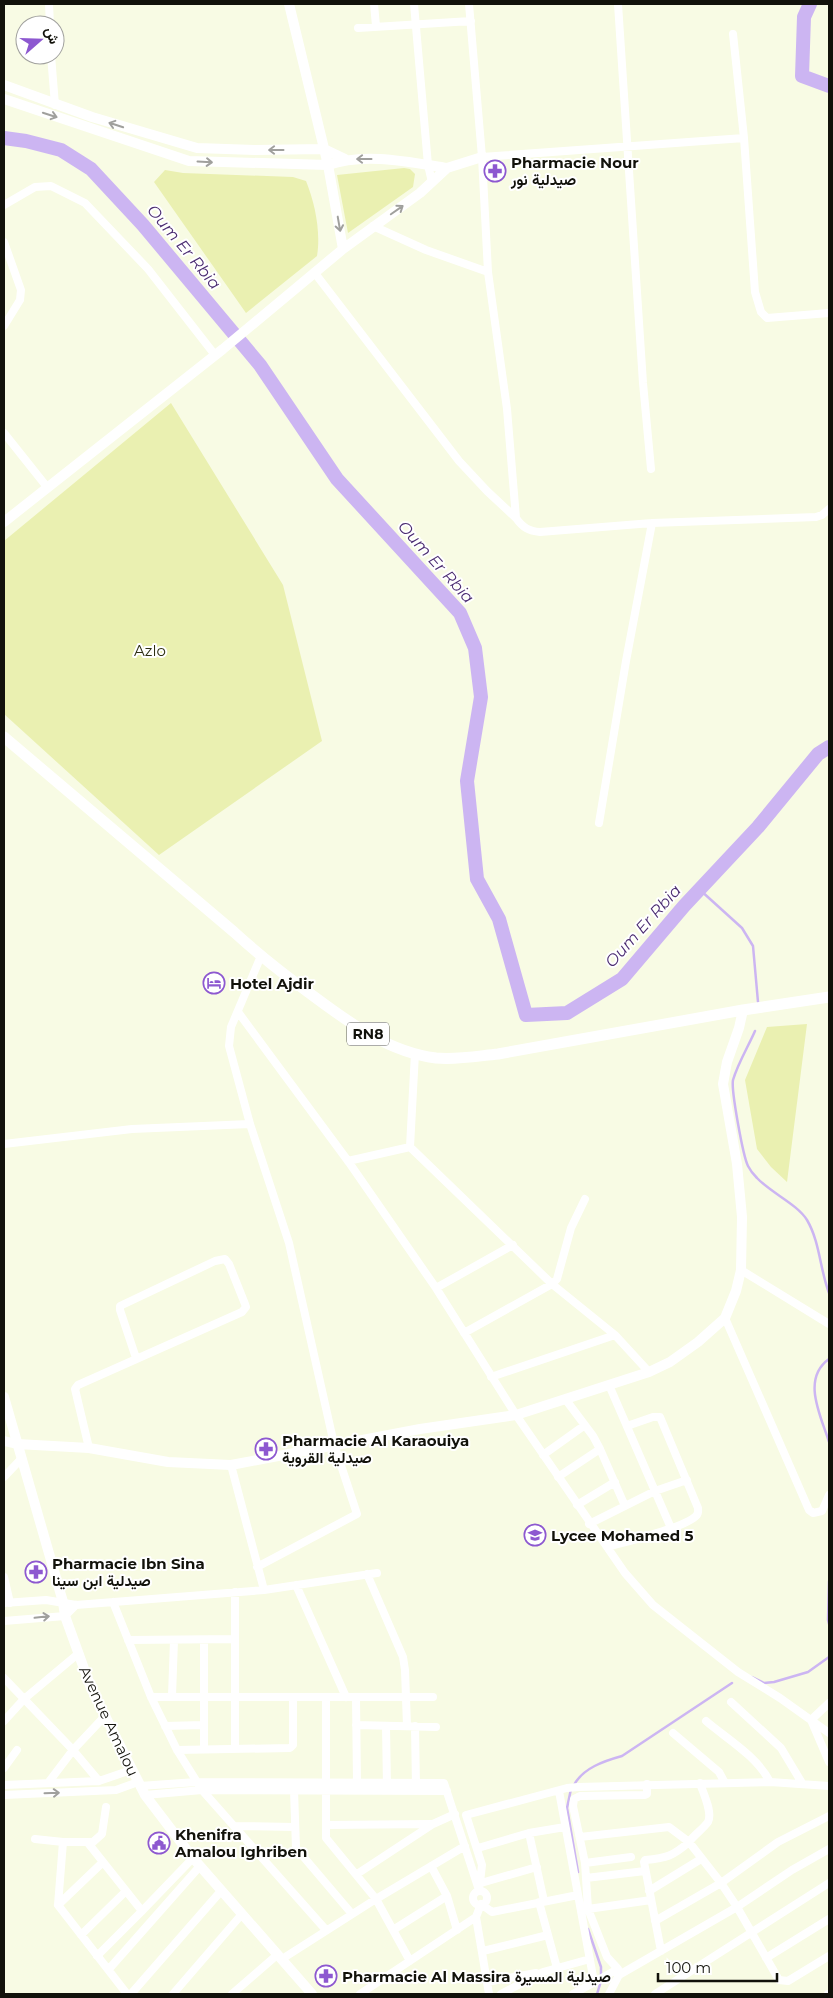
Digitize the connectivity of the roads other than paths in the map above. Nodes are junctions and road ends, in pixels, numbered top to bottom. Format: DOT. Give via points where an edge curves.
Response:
graph roads {
  1 [pos="289,4"];
  2 [pos="374,4"];
  3 [pos="414,4"];
  4 [pos="469,4"];
  5 [pos="618,4"];
  6 [pos="471,21"];
  7 [pos="414,24"];
  8 [pos="376,26"];
  9 [pos="358,28"];
  10 [pos="733,34"];
  11 [pos="52,65"];
  12 [pos="4,85"];
  13 [pos="4,99"];
  14 [pos="55,105"];
  15 [pos="744,138"];
  16 [pos="626,148"];
  17 [pos="324,149"];
  18 [pos="482,157"];
  19 [pos="345,159"];
  20 [pos="328,165"];
  21 [pos="428,165"];
  22 [pos="447,168"];
  23 [pos="432,182"];
  24 [pos="4,205"];
  25 [pos="373,226"];
  26 [pos="4,242"];
  27 [pos="343,249"];
  28 [pos="314,272"];
  29 [pos="488,272"];
  30 [pos="829,313"];
  31 [pos="4,326"];
  32 [pos="219,352"];
  33 [pos="4,433"];
  34 [pos="651,469"];
  35 [pos="47,487"];
  36 [pos="829,509"];
  37 [pos="516,518"];
  38 [pos="4,522"];
  39 [pos="652,524"];
  40 [pos="4,737"];
  41 [pos="599,824"];
  42 [pos="261,956"];
  43 [pos="829,997"];
  44 [pos="743,1010"];
  45 [pos="238,1012"];
  46 [pos="415,1053"];
  47 [pos="250,1124"];
  48 [pos="4,1144"];
  49 [pos="410,1147"];
  50 [pos="348,1161"];
  51 [pos="585,1199"];
  52 [pos="513,1245"];
  53 [pos="741,1270"];
  54 [pos="552,1284"];
  55 [pos="436,1288"];
  56 [pos="725,1318"];
  57 [pos="829,1324"];
  58 [pos="464,1333"];
  59 [pos="615,1335"];
  60 [pos="136,1358"];
  61 [pos="649,1372"];
  62 [pos="491,1377"];
  63 [pos="609,1385"];
  64 [pos="4,1397"];
  65 [pos="566,1400"];
  66 [pos="516,1415"];
  67 [pos="585,1425"];
  68 [pos="626,1426"];
  69 [pos="4,1441"];
  70 [pos="17,1444"];
  71 [pos="334,1444"];
  72 [pos="90,1448"];
  73 [pos="600,1449"];
  74 [pos="543,1455"];
  75 [pos="22,1458"];
  76 [pos="231,1465"];
  77 [pos="4,1477"];
  78 [pos="558,1477"];
  79 [pos="688,1480"];
  80 [pos="615,1482"];
  81 [pos="655,1491"];
  82 [pos="829,1495"];
  83 [pos="577,1505"];
  84 [pos="625,1506"];
  85 [pos="589,1524"];
  86 [pos="671,1528"];
  87 [pos="607,1548"];
  88 [pos="257,1567"];
  89 [pos="377,1573"];
  90 [pos="368,1574"];
  91 [pos="4,1577"];
  92 [pos="296,1585"];
  93 [pos="264,1590"];
  94 [pos="235,1592"];
  95 [pos="63,1602"];
  96 [pos="113,1602"];
  97 [pos="7,1603"];
  98 [pos="76,1605"];
  99 [pos="65,1616"];
  100 [pos="4,1621"];
  101 [pos="235,1639"];
  102 [pos="128,1640"];
  103 [pos="174,1640"];
  104 [pos="204,1640"];
  105 [pos="78,1653"];
  106 [pos="4,1678"];
  107 [pos="172,1696"];
  108 [pos="235,1696"];
  109 [pos="151,1697"];
  110 [pos="204,1697"];
  111 [pos="293,1697"];
  112 [pos="326,1697"];
  113 [pos="346,1697"];
  114 [pos="356,1697"];
  115 [pos="406,1697"];
  116 [pos="433,1697"];
  117 [pos="24,1699"];
  118 [pos="731,1702"];
  119 [pos="829,1703"];
  120 [pos="104,1717"];
  121 [pos="811,1720"];
  122 [pos="4,1721"];
  123 [pos="706,1721"];
  124 [pos="203,1725"];
  125 [pos="356,1725"];
  126 [pos="165,1726"];
  127 [pos="386,1726"];
  128 [pos="411,1726"];
  129 [pos="436,1727"];
  130 [pos="673,1732"];
  131 [pos="829,1733"];
  132 [pos="204,1749"];
  133 [pos="235,1749"];
  134 [pos="17,1750"];
  135 [pos="73,1750"];
  136 [pos="176,1750"];
  137 [pos="829,1762"];
  138 [pos="4,1768"];
  139 [pos="131,1770"];
  140 [pos="99,1781"];
  141 [pos="196,1782"];
  142 [pos="357,1782"];
  143 [pos="725,1782"];
  144 [pos="770,1782"];
  145 [pos="48,1783"];
  146 [pos="700,1783"];
  147 [pos="802,1783"];
  148 [pos="648,1784"];
  149 [pos="4,1785"];
  150 [pos="327,1786"];
  151 [pos="829,1786"];
  152 [pos="387,1787"];
  153 [pos="416,1787"];
  154 [pos="141,1788"];
  155 [pos="563,1789"];
  156 [pos="202,1790"];
  157 [pos="294,1790"];
  158 [pos="4,1795"];
  159 [pos="106,1807"];
  160 [pos="455,1814"];
  161 [pos="829,1816"];
  162 [pos="433,1824"];
  163 [pos="326,1825"];
  164 [pos="234,1826"];
  165 [pos="294,1827"];
  166 [pos="565,1827"];
  167 [pos="529,1833"];
  168 [pos="580,1837"];
  169 [pos="35,1840"];
  170 [pos="63,1842"];
  171 [pos="689,1842"];
  172 [pos="88,1843"];
  173 [pos="465,1846"];
  174 [pos="478,1848"];
  175 [pos="829,1849"];
  176 [pos="632,1856"];
  177 [pos="193,1858"];
  178 [pos="701,1859"];
  179 [pos="102,1862"];
  180 [pos="585,1863"];
  181 [pos="200,1866"];
  182 [pos="432,1866"];
  183 [pos="537,1867"];
  184 [pos="645,1871"];
  185 [pos="357,1874"];
  186 [pos="586,1878"];
  187 [pos="721,1883"];
  188 [pos="829,1883"];
  189 [pos="480,1887"];
  190 [pos="126,1891"];
  191 [pos="221,1891"];
  192 [pos="649,1891"];
  193 [pos="578,1895"];
  194 [pos="447,1896"];
  195 [pos="376,1899"];
  196 [pos="650,1900"];
  197 [pos="542,1901"];
  198 [pos="480,1904"];
  199 [pos="58,1905"];
  200 [pos="737,1907"];
  201 [pos="588,1909"];
  202 [pos="142,1911"];
  203 [pos="242,1914"];
  204 [pos="352,1914"];
  205 [pos="476,1917"];
  206 [pos="829,1919"];
  207 [pos="655,1921"];
  208 [pos="326,1930"];
  209 [pos="394,1930"];
  210 [pos="457,1930"];
  211 [pos="751,1933"];
  212 [pos="81,1935"];
  213 [pos="548,1935"];
  214 [pos="483,1951"];
  215 [pos="661,1951"];
  216 [pos="97,1956"];
  217 [pos="829,1956"];
  218 [pos="279,1957"];
  219 [pos="766,1958"];
  220 [pos="590,1959"];
  221 [pos="410,1961"];
  222 [pos="557,1968"];
  223 [pos="109,1969"];
  224 [pos="543,1972"];
  225 [pos="617,1972"];
  226 [pos="597,1980"];
  227 [pos="487,1982"];
  228 [pos="129,1994"];
  229 [pos="174,1994"];
  230 [pos="232,1994"];
  231 [pos="312,1994"];
  232 [pos="360,1994"];
  233 [pos="489,1994"];
  234 [pos="500,1994"];
  235 [pos="573,1994"];
  236 [pos="609,1994"];
  237 [pos="655,1994"];
  1 -- 17 [label="street"];
  2 -- 8 [label="street"];
  3 -- 7 [label="street"];
  4 -- 6 [label="street"];
  5 -- 16 [label="street"];
  6 -- 7 [label="street"];
  6 -- 18 [label="street"];
  7 -- 8 [label="street"];
  7 -- 21 [label="street"];
  8 -- 9 [label="street"];
  10 -- 15 [label="street"];
  11 -- 14 [label="street"];
  12 -- 14 [label="street"];
  13 -- 20 [label="street, one-way" via="189,161"];
  17 -- 14 [label="street, one-way" via="197,148"];
  15 -- 16 [label="street"];
  15 -- 30 [label="street" via="755,292 761,312 767,318"];
  16 -- 18 [label="street"];
  16 -- 34 [label="street"];
  17 -- 19 [label="street"];
  17 -- 20 [label="street"];
  18 -- 22 [label="street"];
  18 -- 29 [label="street"];
  19 -- 20 [label="street"];
  21 -- 19 [label="street, one-way" via="382,159"];
  20 -- 27 [label="street, one-way"];
  21 -- 22 [label="street"];
  21 -- 23 [label="street"];
  22 -- 23 [label="street"];
  25 -- 23 [label="street, one-way"];
  24 -- 32 [label="street" via="40,186 51,186 85,203 148,269"];
  25 -- 27 [label="street"];
  25 -- 29 [label="street" via="426,250"];
  26 -- 31 [label="street" via="21,290 20,300"];
  27 -- 28 [label="street"];
  28 -- 32 [label="street"];
  28 -- 37 [label="street" via="458,461"];
  29 -- 37 [label="street" via="507,409"];
  32 -- 35 [label="street"];
  33 -- 35 [label="street"];
  35 -- 38 [label="street"];
  36 -- 39 [label="street" via="816,516"];
  37 -- 39 [label="street" via="530,531 540,532"];
  39 -- 41 [label="street"];
  40 -- 42 [label="main road, RN8"];
  42 -- 45 [label="street"];
  42 -- 46 [label="main road, RN8" via="353,1026"];
  43 -- 44 [label="main road, RN8"];
  44 -- 46 [label="main road, RN8" via="489,1055 437,1058"];
  44 -- 53 [label="street" via="723,1084 737,1164 742,1217"];
  45 -- 47 [label="street" via="231,1027 229,1046"];
  45 -- 50 [label="street"];
  46 -- 49 [label="street"];
  47 -- 48 [label="street" via="132,1129"];
  47 -- 71 [label="street" via="289,1244"];
  49 -- 50 [label="street"];
  49 -- 52 [label="street"];
  50 -- 55 [label="street"];
  51 -- 54 [label="street" via="571,1228 557,1279"];
  52 -- 54 [label="street"];
  52 -- 55 [label="street"];
  53 -- 56 [label="street"];
  53 -- 57 [label="street"];
  54 -- 58 [label="street"];
  54 -- 59 [label="street"];
  55 -- 58 [label="street"];
  56 -- 61 [label="street" via="677,1357"];
  56 -- 82 [label="street" via="810,1510 813,1513 822,1511"];
  58 -- 62 [label="street"];
  59 -- 61 [label="street"];
  59 -- 62 [label="street"];
  60 -- 60 [label="street" via="245,1310 246,1304 225,1259 120,1306"];
  60 -- 72 [label="street" via="75,1389"];
  61 -- 63 [label="street"];
  62 -- 66 [label="street"];
  63 -- 65 [label="street"];
  63 -- 68 [label="street"];
  64 -- 70 [label="street, Avenue Amalou"];
  65 -- 66 [label="street"];
  65 -- 67 [label="street"];
  66 -- 71 [label="street"];
  66 -- 74 [label="street"];
  67 -- 73 [label="street"];
  67 -- 74 [label="street"];
  68 -- 79 [label="street" via="653,1416 660,1417"];
  68 -- 81 [label="street"];
  69 -- 70 [label="street"];
  70 -- 72 [label="street"];
  70 -- 75 [label="street, Avenue Amalou"];
  71 -- 76 [label="street"];
  71 -- 88 [label="street" via="357,1514"];
  72 -- 76 [label="street" via="168,1462"];
  73 -- 78 [label="street"];
  73 -- 80 [label="street"];
  74 -- 78 [label="street"];
  75 -- 77 [label="street"];
  75 -- 95 [label="street, Avenue Amalou"];
  76 -- 88 [label="street"];
  78 -- 83 [label="street"];
  79 -- 81 [label="street"];
  79 -- 86 [label="street" via="698,1513"];
  80 -- 83 [label="street"];
  80 -- 84 [label="street"];
  81 -- 84 [label="street"];
  81 -- 86 [label="street"];
  83 -- 85 [label="street"];
  84 -- 85 [label="street"];
  85 -- 87 [label="street"];
  86 -- 87 [label="street"];
  87 -- 121 [label="street" via="653,1605 738,1672"];
  88 -- 93 [label="street"];
  89 -- 90 [label="street"];
  90 -- 92 [label="street"];
  90 -- 115 [label="street" via="402,1657"];
  91 -- 97 [label="street"];
  92 -- 93 [label="street"];
  92 -- 113 [label="street"];
  93 -- 94 [label="street"];
  94 -- 96 [label="street"];
  94 -- 101 [label="street"];
  95 -- 97 [label="street"];
  95 -- 98 [label="street"];
  95 -- 99 [label="street, Avenue Amalou"];
  96 -- 98 [label="street"];
  96 -- 102 [label="street"];
  98 -- 99 [label="street"];
  100 -- 99 [label="street, one-way"];
  99 -- 105 [label="street, Avenue Amalou"];
  101 -- 104 [label="street"];
  101 -- 108 [label="street"];
  102 -- 103 [label="street"];
  102 -- 109 [label="street"];
  103 -- 104 [label="street"];
  103 -- 107 [label="street"];
  104 -- 110 [label="street"];
  105 -- 117 [label="street"];
  105 -- 120 [label="street, Avenue Amalou"];
  106 -- 117 [label="street"];
  107 -- 109 [label="street"];
  107 -- 110 [label="street"];
  108 -- 110 [label="street"];
  108 -- 111 [label="street"];
  108 -- 133 [label="street"];
  109 -- 126 [label="street"];
  110 -- 124 [label="street"];
  111 -- 112 [label="street"];
  111 -- 133 [label="street" via="290,1748"];
  112 -- 113 [label="street"];
  112 -- 150 [label="street"];
  113 -- 114 [label="street"];
  114 -- 115 [label="street"];
  114 -- 125 [label="street"];
  115 -- 116 [label="street"];
  115 -- 128 [label="street"];
  117 -- 122 [label="street"];
  117 -- 135 [label="street"];
  118 -- 147 [label="street" via="781,1748"];
  119 -- 121 [label="street"];
  120 -- 135 [label="street"];
  120 -- 139 [label="street, Avenue Amalou"];
  121 -- 131 [label="street"];
  121 -- 137 [label="street"];
  123 -- 144 [label="street" via="755,1762"];
  124 -- 126 [label="street"];
  124 -- 132 [label="street"];
  125 -- 127 [label="street"];
  125 -- 142 [label="street"];
  126 -- 136 [label="street"];
  127 -- 128 [label="street"];
  127 -- 152 [label="street"];
  128 -- 129 [label="street"];
  128 -- 153 [label="street"];
  130 -- 143 [label="street" via="719,1772"];
  132 -- 133 [label="street"];
  132 -- 136 [label="street"];
  134 -- 138 [label="street"];
  135 -- 140 [label="street"];
  135 -- 145 [label="street"];
  136 -- 141 [label="street"];
  139 -- 140 [label="street"];
  139 -- 154 [label="street, Avenue Amalou"];
  140 -- 145 [label="street"];
  141 -- 150 [label="street"];
  141 -- 154 [label="street"];
  141 -- 156 [label="street"];
  142 -- 150 [label="street"];
  142 -- 152 [label="street"];
  143 -- 144 [label="street"];
  143 -- 146 [label="street"];
  144 -- 147 [label="street"];
  145 -- 149 [label="street"];
  146 -- 148 [label="street"];
  146 -- 171 [label="street" via="709,1817"];
  147 -- 151 [label="street"];
  148 -- 155 [label="street"];
  148 -- 168 [label="street" via="645,1795 580,1796 574,1800"];
  150 -- 152 [label="street"];
  150 -- 157 [label="street"];
  150 -- 163 [label="street"];
  152 -- 153 [label="street"];
  153 -- 160 [label="street" via="447,1791"];
  154 -- 156 [label="street"];
  158 -- 154 [label="street, one-way"];
  154 -- 177 [label="street, Avenue Amalou"];
  155 -- 166 [label="street"];
  155 -- 174 [label="street" via="466,1815"];
  156 -- 157 [label="street"];
  156 -- 164 [label="street"];
  157 -- 165 [label="street"];
  159 -- 172 [label="street" via="102,1834"];
  160 -- 162 [label="street"];
  160 -- 173 [label="street"];
  161 -- 187 [label="street" via="778,1842"];
  162 -- 163 [label="street"];
  162 -- 185 [label="street"];
  163 -- 185 [label="street" via="328,1840"];
  164 -- 165 [label="street"];
  164 -- 208 [label="street"];
  165 -- 204 [label="street" via="299,1853"];
  166 -- 167 [label="street"];
  166 -- 193 [label="street"];
  167 -- 174 [label="street"];
  167 -- 183 [label="street"];
  168 -- 171 [label="street" via="669,1827"];
  168 -- 180 [label="street"];
  169 -- 170 [label="street"];
  170 -- 172 [label="street"];
  170 -- 199 [label="street"];
  171 -- 178 [label="street"];
  171 -- 184 [label="street" via="667,1858 644,1861"];
  172 -- 179 [label="street"];
  173 -- 182 [label="street"];
  173 -- 189 [label="street"];
  174 -- 189 [label="street" via="482,1865"];
  175 -- 200 [label="street"];
  176 -- 180 [label="street"];
  177 -- 181 [label="street, Avenue Amalou"];
  177 -- 202 [label="street"];
  178 -- 187 [label="street"];
  178 -- 192 [label="street"];
  179 -- 190 [label="street"];
  179 -- 199 [label="street"];
  180 -- 186 [label="street"];
  181 -- 191 [label="street, Avenue Amalou"];
  181 -- 223 [label="street"];
  182 -- 194 [label="street"];
  182 -- 195 [label="street"];
  183 -- 189 [label="street"];
  183 -- 197 [label="street"];
  184 -- 186 [label="street"];
  184 -- 192 [label="street"];
  185 -- 195 [label="street"];
  186 -- 201 [label="street"];
  187 -- 200 [label="street"];
  187 -- 207 [label="street"];
  188 -- 211 [label="street"];
  189 -- 198 [label="street" via="473,1898"];
  190 -- 202 [label="street"];
  190 -- 212 [label="street"];
  191 -- 203 [label="street, Avenue Amalou"];
  191 -- 228 [label="street"];
  192 -- 196 [label="street"];
  193 -- 197 [label="street"];
  193 -- 220 [label="street"];
  194 -- 209 [label="street"];
  194 -- 210 [label="street"];
  195 -- 204 [label="street"];
  195 -- 209 [label="street"];
  196 -- 201 [label="street"];
  196 -- 207 [label="street"];
  197 -- 198 [label="street" via="492,1912"];
  197 -- 213 [label="street"];
  198 -- 205 [label="street"];
  199 -- 212 [label="street"];
  200 -- 211 [label="street"];
  200 -- 215 [label="street"];
  201 -- 225 [label="street" via="607,1957"];
  202 -- 216 [label="street"];
  203 -- 218 [label="street, Avenue Amalou"];
  203 -- 229 [label="street"];
  204 -- 208 [label="street"];
  205 -- 210 [label="street"];
  205 -- 214 [label="street"];
  206 -- 219 [label="street"];
  207 -- 215 [label="street"];
  208 -- 218 [label="street"];
  209 -- 221 [label="street"];
  210 -- 221 [label="street"];
  211 -- 219 [label="street"];
  211 -- 237 [label="street"];
  212 -- 216 [label="street"];
  213 -- 214 [label="street"];
  213 -- 222 [label="street"];
  214 -- 227 [label="street"];
  215 -- 225 [label="street"];
  216 -- 223 [label="street"];
  217 -- 219 [label="street" via="783,1982"];
  218 -- 230 [label="street"];
  218 -- 231 [label="street, Avenue Amalou"];
  220 -- 222 [label="street"];
  220 -- 226 [label="street"];
  221 -- 232 [label="street"];
  222 -- 224 [label="street"];
  223 -- 228 [label="street"];
  224 -- 227 [label="street"];
  224 -- 234 [label="street"];
  225 -- 226 [label="street"];
  225 -- 236 [label="street"];
  226 -- 235 [label="street"];
  227 -- 233 [label="street"];
}
